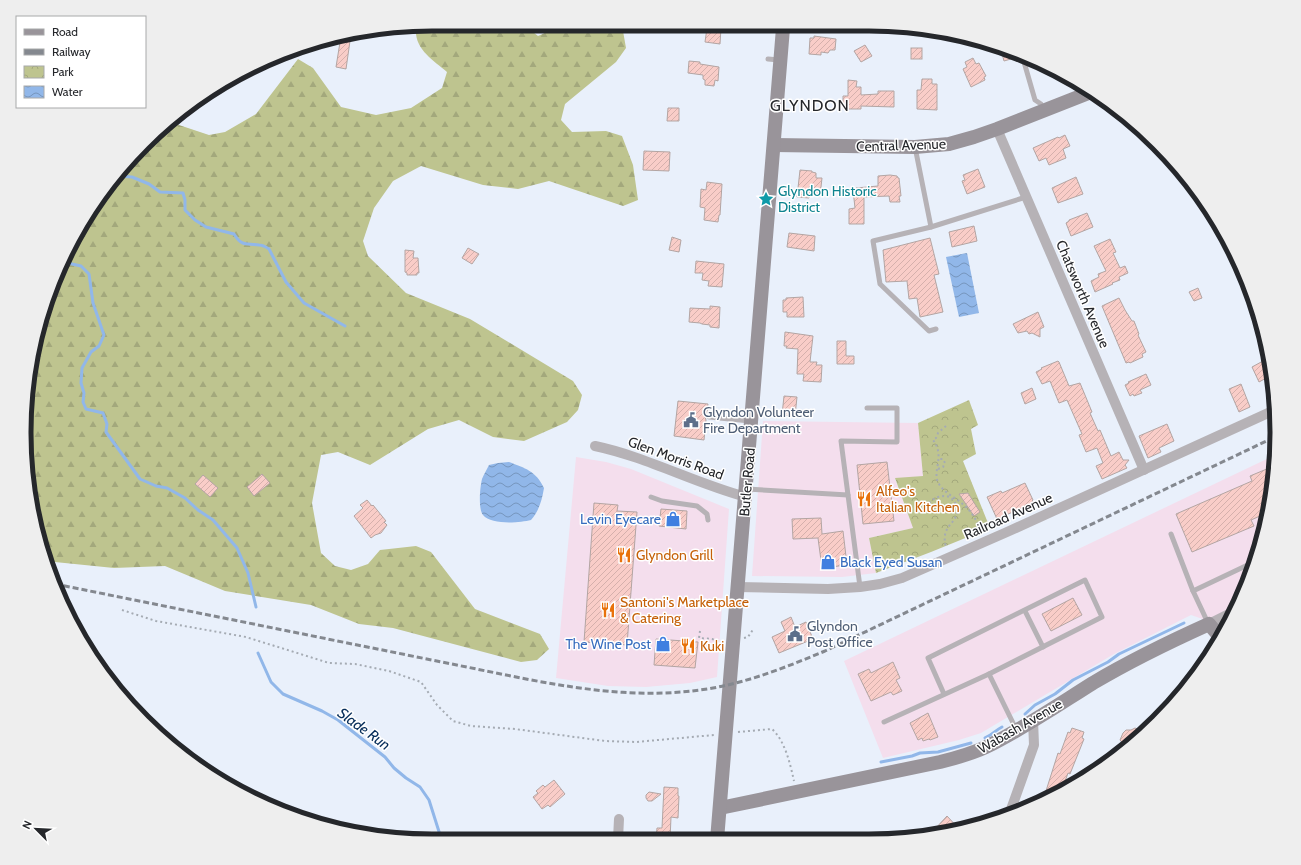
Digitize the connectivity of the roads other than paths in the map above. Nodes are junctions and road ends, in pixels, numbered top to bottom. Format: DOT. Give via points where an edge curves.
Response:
graph roads {
  1 [pos="782,31"];
  2 [pos="1024,63"];
  3 [pos="1085,95"];
  4 [pos="1044,111"];
  5 [pos="997,129"];
  6 [pos="774,145"];
  7 [pos="915,147"];
  8 [pos="1026,197"];
  9 [pos="931,227"];
  10 [pos="936,329"];
  11 [pos="867,408"];
  12 [pos="1269,413"];
  13 [pos="709,417"];
  14 [pos="752,422"];
  15 [pos="595,446"];
  16 [pos="1144,470"];
  17 [pos="746,493"];
  18 [pos="848,495"];
  19 [pos="652,497"];
  20 [pos="708,520"];
  21 [pos="1171,534"];
  22 [pos="1248,565"];
  23 [pos="738,587"];
  24 [pos="860,587"];
  25 [pos="1193,591"];
  26 [pos="1025,611"];
  27 [pos="1226,616"];
  28 [pos="1209,624"];
  29 [pos="1216,633"];
  30 [pos="1043,647"];
  31 [pos="989,674"];
  32 [pos="944,694"];
  33 [pos="1033,720"];
  34 [pos="884,722"];
  35 [pos="1015,728"];
  36 [pos="1012,807"];
  37 [pos="720,808"];
  38 [pos="619,818"];
  39 [pos="618,834"];
  40 [pos="718,834"];
  1 -- 6 [label="main road, Butler Road" via="774,59"];
  2 -- 4 [label="lane" via="1035,100"];
  3 -- 4 [label="main road, Central Avenue"];
  4 -- 5 [label="main road, Central Avenue"];
  5 -- 7 [label="main road, Central Avenue" via="949,144"];
  5 -- 8 [label="street, Chatsworth Avenue"];
  6 -- 7 [label="main road, Central Avenue"];
  6 -- 14 [label="main road, Butler Road"];
  7 -- 9 [label="lane"];
  8 -- 9 [label="lane"];
  8 -- 16 [label="street, Chatsworth Avenue"];
  9 -- 10 [label="lane" via="873,241 880,284 929,331"];
  11 -- 18 [label="lane" via="897,408 897,442 841,441"];
  12 -- 16 [label="street, Railroad Avenue"];
  13 -- 14 [label="lane"];
  14 -- 17 [label="main road, Butler Road"];
  15 -- 17 [label="street, Glen Morris Road" via="632,455 713,487"];
  16 -- 24 [label="street, Railroad Avenue" via="902,578"];
  17 -- 18 [label="lane"];
  17 -- 23 [label="main road, Butler Road"];
  18 -- 24 [label="lane"];
  19 -- 20 [label="lane" via="697,506 707,514"];
  21 -- 25 [label="lane"];
  22 -- 25 [label="lane"];
  23 -- 24 [label="street, Railroad Avenue"];
  23 -- 37 [label="main road, Butler Road"];
  25 -- 28 [label="lane"];
  26 -- 30 [label="lane"];
  26 -- 30 [label="lane" via="1085,580 1102,617"];
  26 -- 32 [label="lane" via="928,658"];
  27 -- 28 [label="street, Wabash Avenue"];
  28 -- 29 [label="main road"];
  28 -- 33 [label="main road, Wabash Avenue" via="1131,662"];
  30 -- 31 [label="lane"];
  31 -- 32 [label="lane"];
  31 -- 35 [label="lane"];
  32 -- 34 [label="lane"];
  33 -- 35 [label="main road, Wabash Avenue"];
  33 -- 36 [label="street" via="1034,745"];
  35 -- 37 [label="main road, Wabash Avenue" via="985,748 964,756"];
  37 -- 40 [label="main road, Butler Road"];
  38 -- 39 [label="street"];
}
